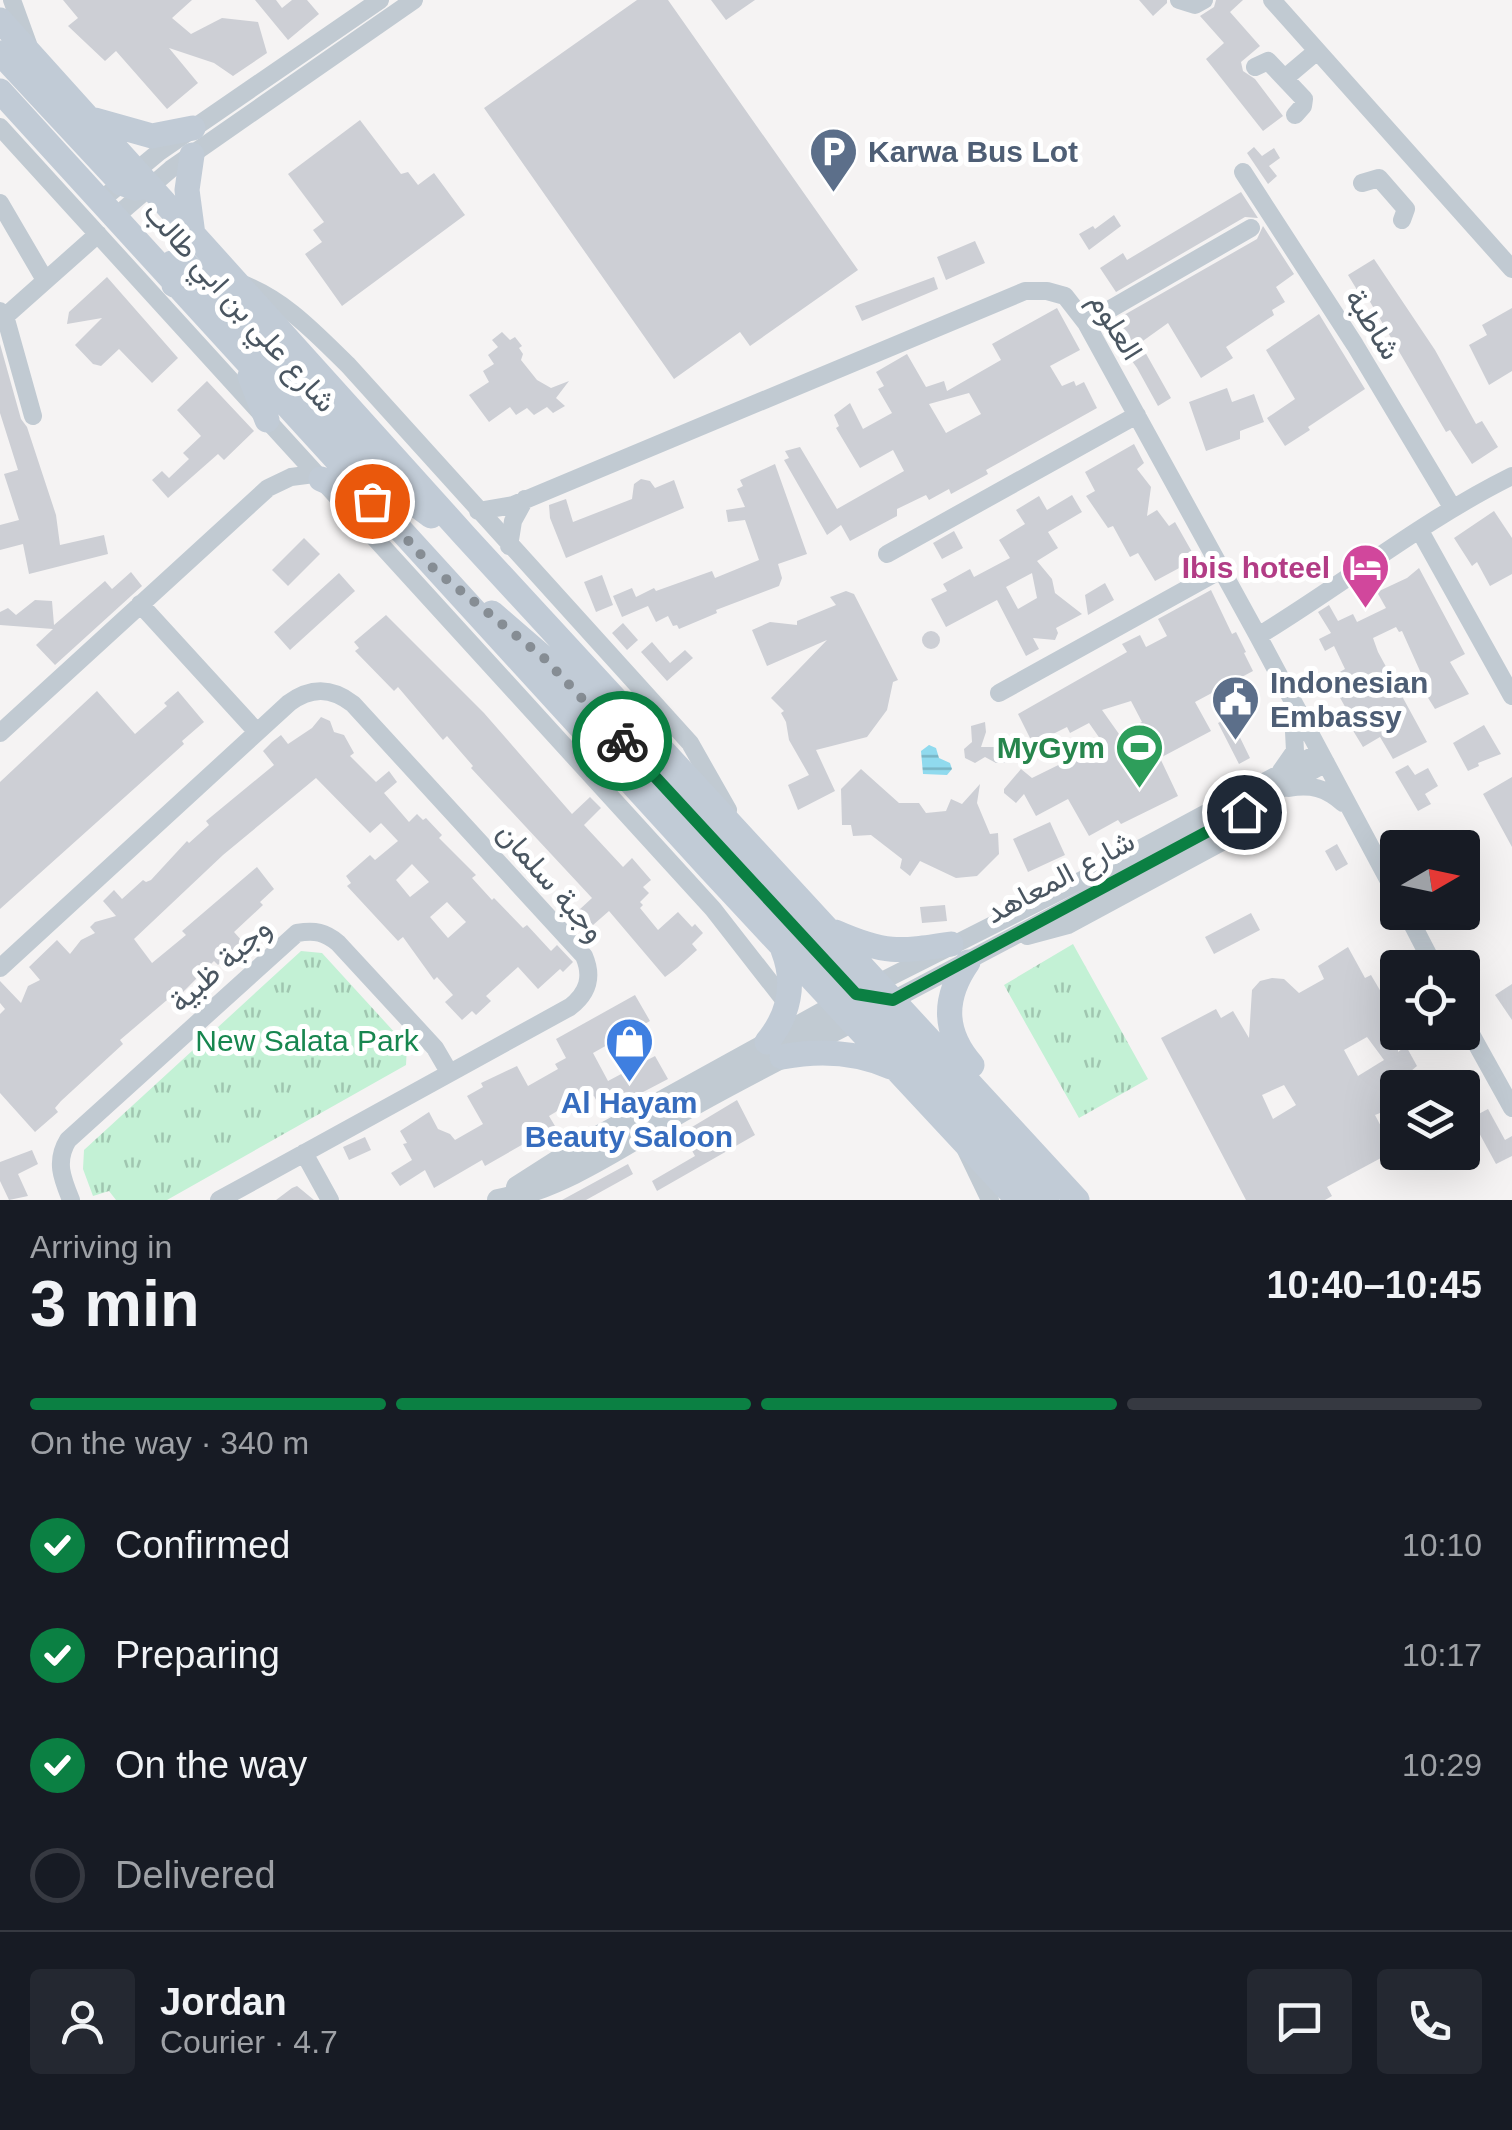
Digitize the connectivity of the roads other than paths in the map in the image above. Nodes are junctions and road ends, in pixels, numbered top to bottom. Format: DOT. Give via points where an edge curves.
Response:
graph roads {
  1 [pos="12,0"];
  2 [pos="380,0"];
  3 [pos="414,0"];
  4 [pos="1178,0"];
  5 [pos="1204,0"];
  6 [pos="1272,0"];
  7 [pos="0,20"];
  8 [pos="1317,51"];
  9 [pos="0,54"];
  10 [pos="32,54"];
  11 [pos="1255,67"];
  12 [pos="1285,78"];
  13 [pos="0,91"];
  14 [pos="1295,115"];
  15 [pos="90,118"];
  16 [pos="0,126"];
  17 [pos="193,128"];
  18 [pos="192,154"];
  19 [pos="1417,162"];
  20 [pos="1243,172"];
  21 [pos="136,180"];
  22 [pos="1362,184"];
  23 [pos="1392,189"];
  24 [pos="0,203"];
  25 [pos="105,218"];
  26 [pos="1402,220"];
  27 [pos="1251,228"];
  28 [pos="193,234"];
  29 [pos="1512,269"];
  30 [pos="45,280"];
  31 [pos="232,280"];
  32 [pos="174,284"];
  33 [pos="2,316"];
  34 [pos="1086,323"];
  35 [pos="244,362"];
  36 [pos="1137,415"];
  37 [pos="33,416"];
  38 [pos="267,420"];
  39 [pos="286,442"];
  40 [pos="317,476"];
  41 [pos="1512,476"];
  42 [pos="268,488"];
  43 [pos="525,499"];
  44 [pos="372,501"];
  45 [pos="1452,507"];
  46 [pos="478,511"];
  47 [pos="1420,531"];
  48 [pos="465,536"];
  49 [pos="509,546"];
  50 [pos="887,554"];
  51 [pos="435,570"];
  52 [pos="1220,570"];
  53 [pos="140,604"];
  54 [pos="1258,636"];
  55 [pos="998,693"];
  56 [pos="1290,696"];
  57 [pos="1512,696"];
  58 [pos="258,732"];
  59 [pos="0,733"];
  60 [pos="1323,758"];
  61 [pos="1273,788"];
  62 [pos="1350,809"];
  63 [pos="743,836"];
  64 [pos="1380,865"];
  65 [pos="827,928"];
  66 [pos="781,945"];
  67 [pos="959,953"];
  68 [pos="0,968"];
  69 [pos="865,1002"];
  70 [pos="788,1005"];
  71 [pos="774,1050"];
  72 [pos="1480,1050"];
  73 [pos="896,1069"];
  74 [pos="449,1072"];
  75 [pos="1512,1108"];
  76 [pos="962,1140"];
  77 [pos="304,1153"];
  78 [pos="71,1200"];
  79 [pos="219,1200"];
  80 [pos="330,1200"];
  81 [pos="498,1200"];
  82 [pos="990,1200"];
  83 [pos="1018,1200"];
  84 [pos="1047,1200"];
  85 [pos="1077,1200"];
  86 [pos="1091,1200"];
  1 -- 10 [label="street, شارع علي بن ابي طالب"];
  2 -- 17 [label="street"];
  3 -- 18 [label="street"];
  4 -- 5 [label="street"];
  6 -- 8 [label="street"];
  7 -- 10 [label="main road, شارع علي بن ابي طالب"];
  8 -- 12 [label="street"];
  8 -- 19 [label="street"];
  9 -- 21 [label="main road"];
  10 -- 15 [label="main road, شارع علي بن ابي طالب"];
  11 -- 12 [label="street" via="1268,61"];
  12 -- 14 [label="street" via="1304,99"];
  13 -- 25 [label="main road, شارع علي بن ابي طالب"];
  15 -- 17 [label="main road" via="152,136"];
  15 -- 21 [label="main road, شارع علي بن ابي طالب"];
  16 -- 25 [label="street, شارع علي بن ابي طالب"];
  17 -- 21 [label="street"];
  18 -- 21 [label="street"];
  18 -- 28 [label="main road" via="186,190"];
  19 -- 23 [label="street"];
  19 -- 29 [label="street"];
  20 -- 45 [label="street, شاطبة"];
  21 -- 25 [label="street"];
  21 -- 25 [label="street"];
  21 -- 28 [label="main road, شارع علي بن ابي طالب"];
  22 -- 23 [label="street" via="1379,178"];
  23 -- 26 [label="street" via="1404,206"];
  24 -- 30 [label="street"];
  25 -- 30 [label="street"];
  25 -- 32 [label="main road, شارع علي بن ابي طالب"];
  25 -- 38 [label="street, شارع علي بن ابي طالب"];
  27 -- 34 [label="street"];
  28 -- 31 [label="main road, شارع علي بن ابي طالب"];
  30 -- 33 [label="street"];
  31 -- 46 [label="street, شارع علي بن ابي طالب" via="294,313"];
  31 -- 48 [label="main road, شارع علي بن ابي طالب"];
  32 -- 35 [label="main road, شارع علي بن ابي طالب"];
  32 -- 48 [label="main road" via="172,263 184,262 404,496"];
  33 -- 37 [label="street"];
  34 -- 36 [label="street, العلوم"];
  34 -- 43 [label="street, العلوم" via="1065,296 1025,291"];
  35 -- 38 [label="main road"];
  35 -- 44 [label="main road, شارع علي بن ابي طالب"];
  36 -- 50 [label="street"];
  36 -- 52 [label="street, العلوم"];
  38 -- 39 [label="street, شارع علي بن ابي طالب"];
  39 -- 40 [label="street, شارع علي بن ابي طالب"];
  39 -- 42 [label="street" via="282,466"];
  40 -- 42 [label="street" via="291,477"];
  40 -- 44 [label="main road"];
  40 -- 70 [label="street, شارع علي بن ابي طالب" via="712,909"];
  41 -- 45 [label="street"];
  42 -- 53 [label="street"];
  43 -- 46 [label="street, العلوم"];
  43 -- 49 [label="street"];
  44 -- 51 [label="main road, شارع علي بن ابي طالب"];
  45 -- 47 [label="street"];
  46 -- 49 [label="street, شارع علي بن ابي طالب"];
  47 -- 54 [label="street"];
  47 -- 57 [label="street"];
  48 -- 63 [label="main road, شارع علي بن ابي طالب"];
  49 -- 63 [label="street, شارع علي بن ابي طالب" via="690,743"];
  51 -- 66 [label="main road, شارع علي بن ابي طالب"];
  51 -- 69 [label="main road" via="544,658"];
  52 -- 54 [label="street, العلوم"];
  52 -- 55 [label="street"];
  53 -- 58 [label="street"];
  53 -- 59 [label="street"];
  54 -- 56 [label="street, العلوم"];
  56 -- 60 [label="street, العلوم"];
  56 -- 61 [label="street" via="1295,751"];
  58 -- 68 [label="street, وجبة سلمان"];
  58 -- 74 [label="street, وجبة سلمان" via="300,694 342,695 584,956 590,978 580,1000"];
  60 -- 61 [label="street, شارع المعاهد"];
  60 -- 62 [label="street, العلوم"];
  61 -- 62 [label="street" via="1322,788"];
  61 -- 67 [label="street, شارع المعاهد" via="1084,880"];
  61 -- 67 [label="street, شارع المعاهد" via="1092,895 1006,939"];
  62 -- 64 [label="street, العلوم"];
  63 -- 65 [label="main road, شارع علي بن ابي طالب"];
  65 -- 67 [label="main road" via="877,950"];
  65 -- 69 [label="main road, شارع علي بن ابي طالب"];
  66 -- 69 [label="main road, شارع علي بن ابي طالب"];
  66 -- 70 [label="main road" via="790,974"];
  67 -- 69 [label="street, شارع المعاهد"];
  67 -- 86 [label="main road" via="948,1007 952,1037"];
  69 -- 71 [label="street, شارع المعاهد"];
  69 -- 73 [label="main road, شارع علي بن ابي طالب"];
  69 -- 84 [label="main road"];
  69 -- 85 [label="main road, شارع علي بن ابي طالب"];
  70 -- 71 [label="main road"];
  71 -- 73 [label="main road" via="846,1054"];
  71 -- 81 [label="street, شارع المعاهد" via="560,1179"];
  72 -- 75 [label="street"];
  73 -- 76 [label="main road, شارع علي بن ابي طالب"];
  74 -- 77 [label="street, وجبة سلمان"];
  74 -- 78 [label="street, وجبة ظبية" via="338,943 312,930 298,933 68,1140 60,1170"];
  76 -- 82 [label="street, شارع علي بن ابي طالب"];
  76 -- 83 [label="main road, شارع علي بن ابي طالب"];
  77 -- 79 [label="street, وجبة سلمان"];
  77 -- 80 [label="street"];
}
